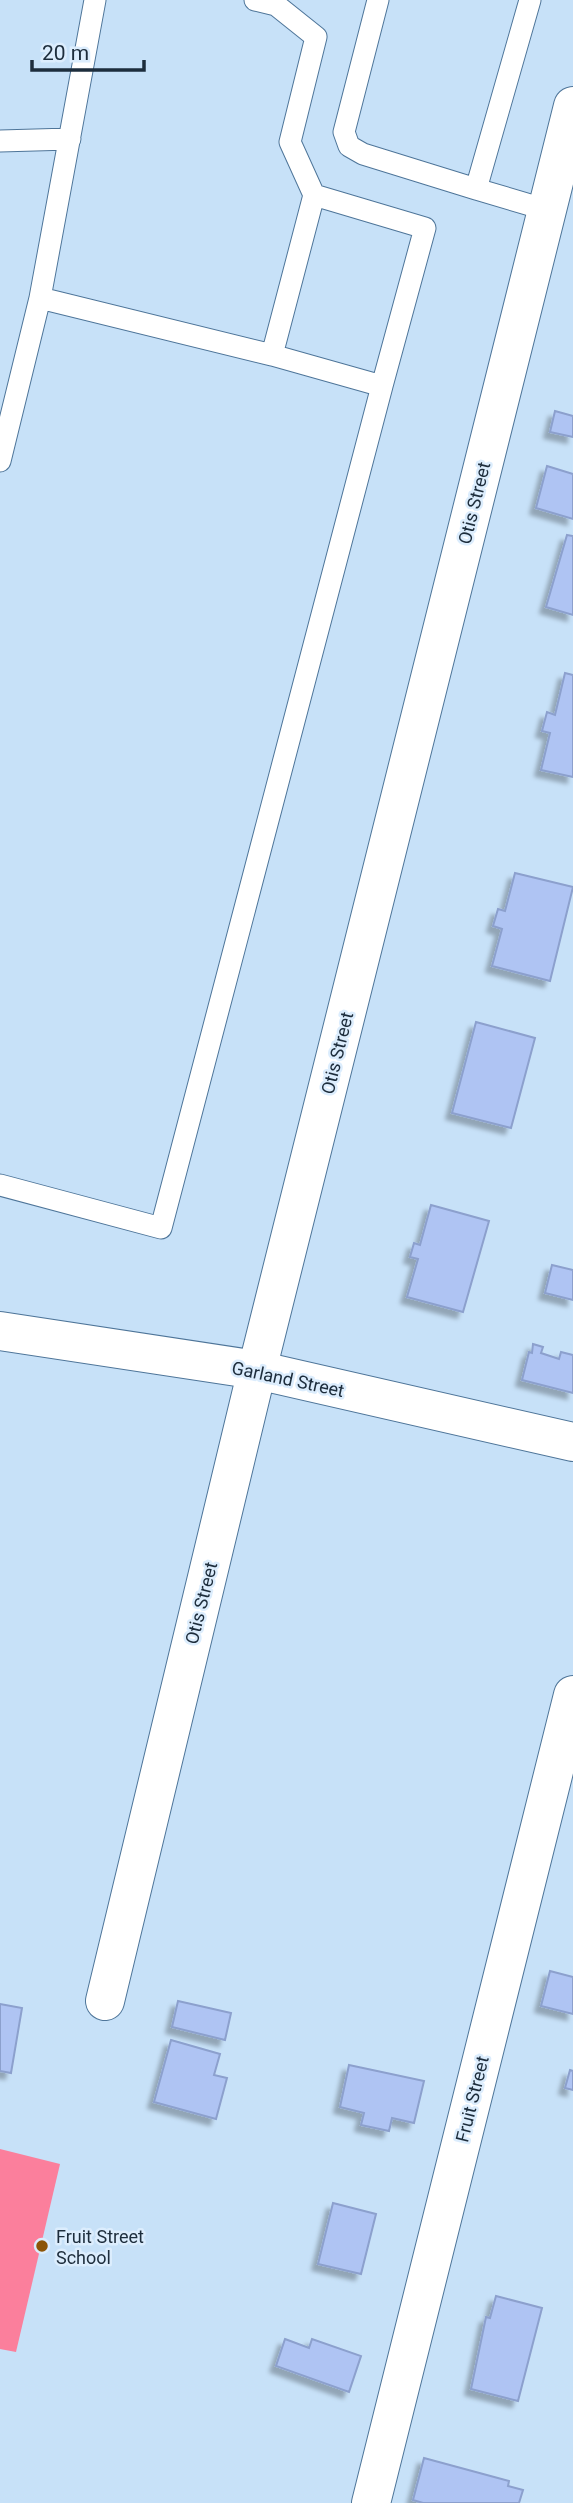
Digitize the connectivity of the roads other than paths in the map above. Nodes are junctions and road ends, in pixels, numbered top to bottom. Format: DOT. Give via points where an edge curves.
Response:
graph roads {
  1 [pos="95,0"];
  2 [pos="255,0"];
  3 [pos="378,0"];
  4 [pos="530,0"];
  5 [pos="573,106"];
  6 [pos="70,139"];
  7 [pos="0,141"];
  8 [pos="476,189"];
  9 [pos="314,195"];
  10 [pos="547,210"];
  11 [pos="40,298"];
  12 [pos="272,355"];
  13 [pos="382,386"];
  14 [pos="0,461"];
  15 [pos="0,1185"];
  16 [pos="0,1331"];
  17 [pos="257,1370"];
  18 [pos="573,1443"];
  19 [pos="573,1695"];
  20 [pos="105,2001"];
  21 [pos="371,2503"];
  1 -- 6 [label="lane"];
  2 -- 9 [label="lane" via="276,5 316,37 290,142"];
  3 -- 8 [label="lane" via="344,132 349,146"];
  4 -- 8 [label="lane"];
  5 -- 10 [label="street, Otis Street"];
  6 -- 7 [label="lane"];
  6 -- 11 [label="lane"];
  8 -- 10 [label="lane"];
  9 -- 12 [label="lane"];
  9 -- 13 [label="lane" via="425,228"];
  10 -- 17 [label="street, Otis Street"];
  11 -- 12 [label="lane"];
  11 -- 14 [label="lane"];
  12 -- 13 [label="lane"];
  13 -- 15 [label="lane" via="161,1228"];
  16 -- 17 [label="street, Garland Street"];
  17 -- 18 [label="street, Garland Street"];
  17 -- 20 [label="street, Otis Street"];
  19 -- 21 [label="street, Fruit Street"];
}
